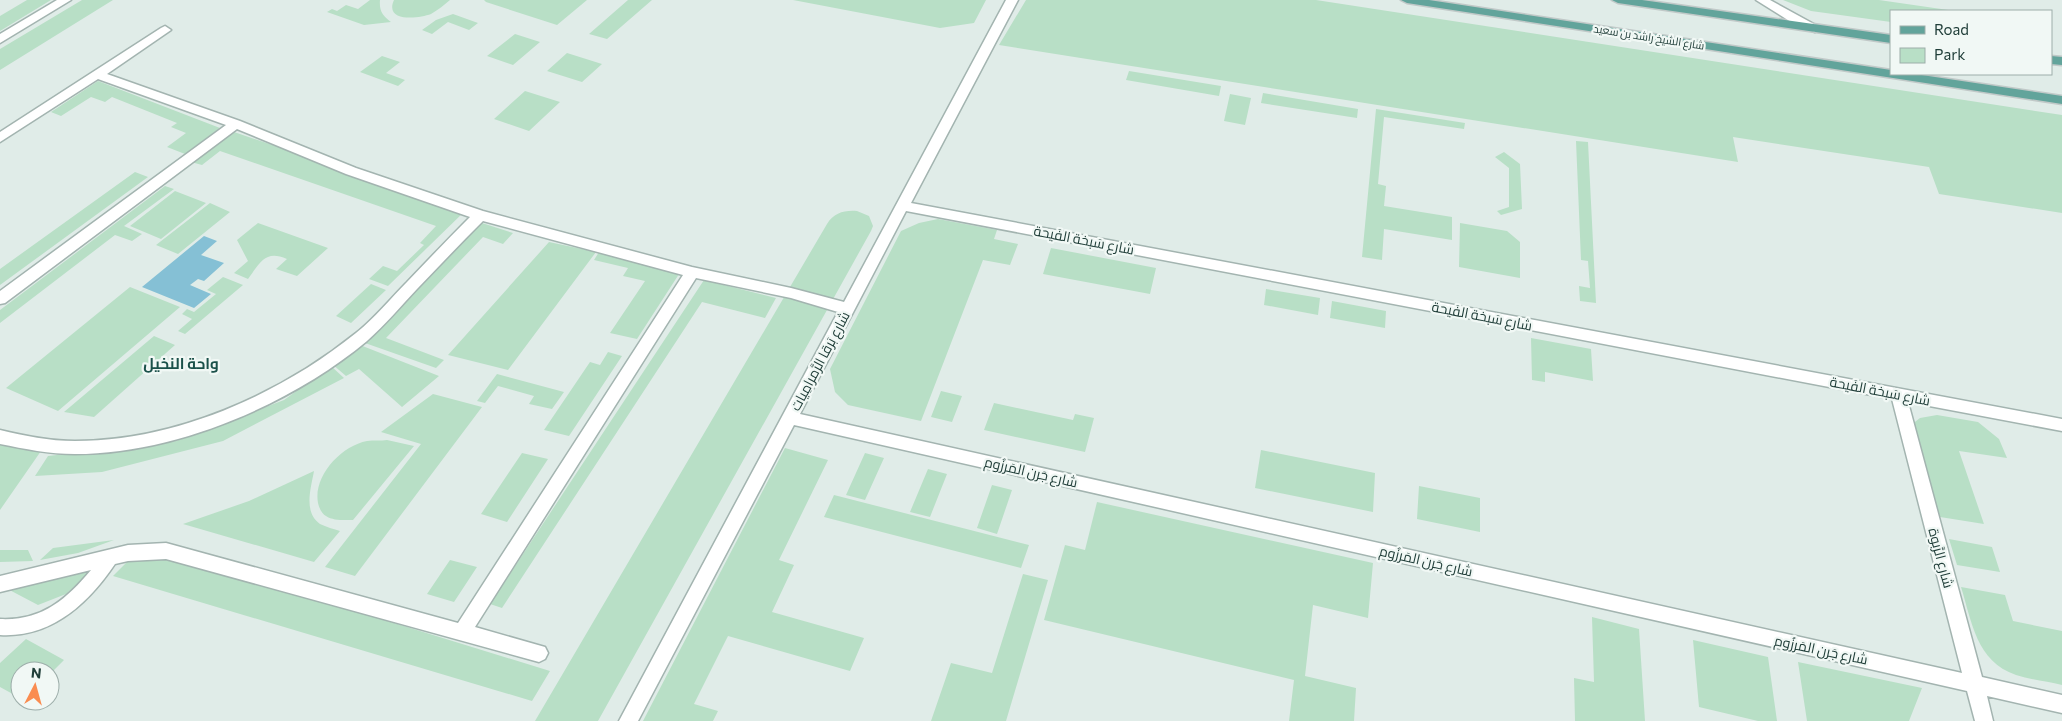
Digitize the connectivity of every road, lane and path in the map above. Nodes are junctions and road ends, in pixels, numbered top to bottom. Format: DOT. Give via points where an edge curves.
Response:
graph roads {
  1 [pos="65,0"];
  2 [pos="1012,0"];
  3 [pos="1407,0"];
  4 [pos="1619,0"];
  5 [pos="1762,0"];
  6 [pos="1814,28"];
  7 [pos="165,30"];
  8 [pos="0,39"];
  9 [pos="1890,39"];
  10 [pos="96,74"];
  11 [pos="1890,74"];
  12 [pos="1898,75"];
  13 [pos="2062,100"];
  14 [pos="236,124"];
  15 [pos="0,138"];
  16 [pos="903,206"];
  17 [pos="480,215"];
  18 [pos="692,272"];
  19 [pos="0,298"];
  20 [pos="848,309"];
  21 [pos="1898,394"];
  22 [pos="790,418"];
  23 [pos="2062,425"];
  24 [pos="0,437"];
  25 [pos="109,558"];
  26 [pos="0,584"];
  27 [pos="0,627"];
  28 [pos="462,632"];
  29 [pos="539,653"];
  30 [pos="1974,684"];
  31 [pos="2062,704"];
  32 [pos="628,721"];
  33 [pos="1984,721"];
  1 -- 8 [label="street"];
  2 -- 16 [label="street, شارع بَرقا الرَّمرامِيات"];
  3 -- 11 [label="main road, شارع الشيخ راشد بن سعيد"];
  4 -- 6 [label="main road"];
  5 -- 6 [label="street"];
  6 -- 9 [label="main road"];
  7 -- 10 [label="street"];
  10 -- 14 [label="street"];
  10 -- 15 [label="street"];
  12 -- 13 [label="main road, شارع الشيخ راشد بن سعيد"];
  14 -- 17 [label="street" via="351,171"];
  14 -- 19 [label="street"];
  16 -- 20 [label="street, شارع بَرقا الرَّمرامِيات"];
  16 -- 21 [label="street, شارع سَبخة الفَيحة"];
  17 -- 18 [label="street"];
  17 -- 24 [label="street" via="362,336 317,370 264,399 206,423 146,439 88,446 34,445"];
  18 -- 20 [label="street"];
  18 -- 28 [label="street"];
  20 -- 22 [label="street, شارع بَرقا الرَّمرامِيات"];
  21 -- 23 [label="street, شارع سَبخة الفَيحة"];
  21 -- 30 [label="street, شارع الرَّبوة"];
  22 -- 30 [label="street, شارع جَرن المَرزُوم"];
  22 -- 32 [label="street, شارع بَرقا الرَّمرامِيات"];
  25 -- 26 [label="street"];
  25 -- 27 [label="street" via="91,584 52,615 31,624"];
  25 -- 28 [label="street" via="149,551 182,554"];
  28 -- 29 [label="street"];
  30 -- 31 [label="street, شارع جَرن المَرزُوم"];
  30 -- 33 [label="street, شارع الرَّبوة"];
}
